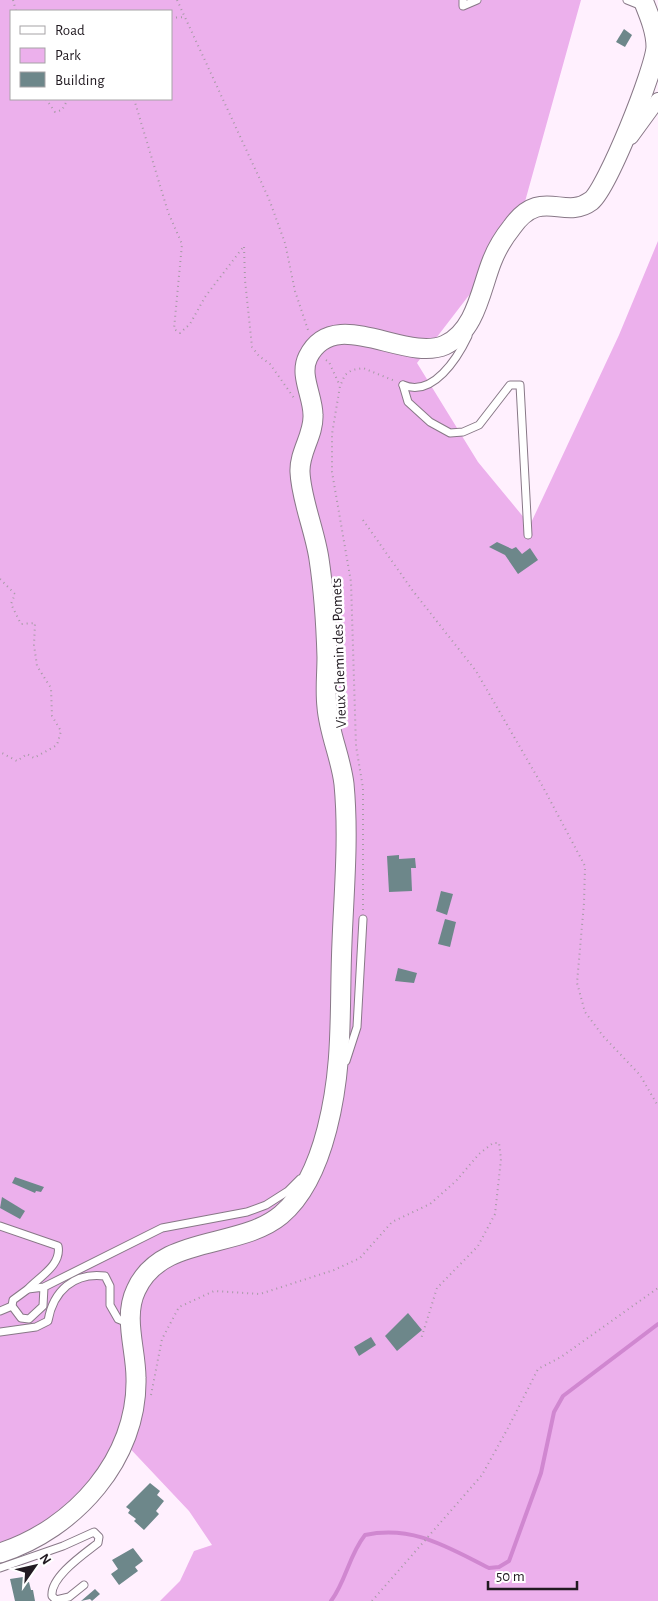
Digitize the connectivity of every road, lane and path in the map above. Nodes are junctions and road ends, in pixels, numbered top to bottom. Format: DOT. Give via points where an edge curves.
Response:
graph roads {
  1 [pos="177,0"];
  2 [pos="463,0"];
  3 [pos="477,0"];
  4 [pos="627,0"];
  5 [pos="645,4"];
  6 [pos="184,17"];
  7 [pos="172,18"];
  8 [pos="47,100"];
  9 [pos="67,100"];
  10 [pos="134,100"];
  11 [pos="658,100"];
  12 [pos="617,156"];
  13 [pos="482,291"];
  14 [pos="314,348"];
  15 [pos="403,385"];
  16 [pos="340,386"];
  17 [pos="296,391"];
  18 [pos="363,520"];
  19 [pos="528,535"];
  20 [pos="0,579"];
  21 [pos="0,752"];
  22 [pos="363,919"];
  23 [pos="333,1100"];
  24 [pos="658,1106"];
  25 [pos="315,1164"];
  26 [pos="0,1226"];
  27 [pos="44,1288"];
  28 [pos="658,1288"];
  29 [pos="28,1289"];
  30 [pos="12,1306"];
  31 [pos="0,1311"];
  32 [pos="130,1323"];
  33 [pos="0,1332"];
  34 [pos="421,1339"];
  35 [pos="150,1400"];
  36 [pos="0,1553"];
  37 [pos="0,1568"];
  38 [pos="84,1585"];
  39 [pos="372,1601"];
  1 -- 6 [label="path"];
  2 -- 3 [label="lane" via="463,6"];
  4 -- 5 [label="lane"];
  5 -- 12 [label="street" via="654,32 655,54"];
  6 -- 7 [label="path"];
  6 -- 14 [label="path" via="269,199 285,243 295,290"];
  8 -- 9 [label="path" via="54,112 62,110"];
  10 -- 17 [label="path" via="168,212 182,244 174,329 180,333 190,324 204,298 244,246 244,280 252,347 270,364 295,400"];
  11 -- 12 [label="street"];
  12 -- 13 [label="street" via="606,182 590,202 578,207 539,206 519,216 493,257"];
  13 -- 14 [label="street" via="460,335 440,347 414,348 350,334 330,337"];
  13 -- 15 [label="lane" via="472,327 459,356 442,376 422,386"];
  14 -- 16 [label="path" via="329,362"];
  14 -- 23 [label="street" via="304,370 313,423 301,461 300,476 319,558 326,610 327,712 342,773 346,819 341,1038"];
  15 -- 16 [label="path" via="363,368 345,375"];
  15 -- 19 [label="lane" via="408,402 430,422 450,433 479,425 510,385 520,385"];
  16 -- 22 [label="path, Vieux Chemin des Pomets" via="332,434 332,472 352,582 356,746 364,788"];
  18 -- 24 [label="path" via="413,592 476,671 585,866 577,983 584,1012 640,1075"];
  20 -- 21 [label="path" via="15,594 11,604 20,624 35,623 37,666 51,688 52,716 62,731 57,745 34,758 27,754 17,761"];
  22 -- 23 [label="lane" via="357,1027"];
  23 -- 25 [label="street"];
  25 -- 27 [label="lane" via="273,1202 247,1212 162,1228"];
  25 -- 32 [label="street" via="302,1191 268,1224 242,1235 173,1254 156,1265 134,1292"];
  26 -- 29 [label="lane" via="58,1246 60,1253 55,1265"];
  27 -- 29 [label="lane"];
  27 -- 30 [label="lane" via="43,1306 29,1319 21,1318"];
  28 -- 39 [label="path" via="561,1357 538,1369 482,1475"];
  29 -- 30 [label="lane" via="17,1296"];
  30 -- 31 [label="lane"];
  32 -- 33 [label="lane" via="118,1319 110,1306 110,1286 105,1276 91,1274 61,1290 50,1307 48,1321 36,1327"];
  32 -- 36 [label="street" via="136,1391 130,1426 116,1459 104,1478 78,1505 38,1536"];
  34 -- 35 [label="path" via="438,1288 478,1246 495,1214 500,1143 494,1143 479,1154 430,1204 392,1222 360,1258 260,1294 214,1291 179,1307 162,1339"];
  37 -- 38 [label="lane" via="94,1532 99,1536 98,1543 60,1577 52,1596 56,1600 64,1600"];
}
